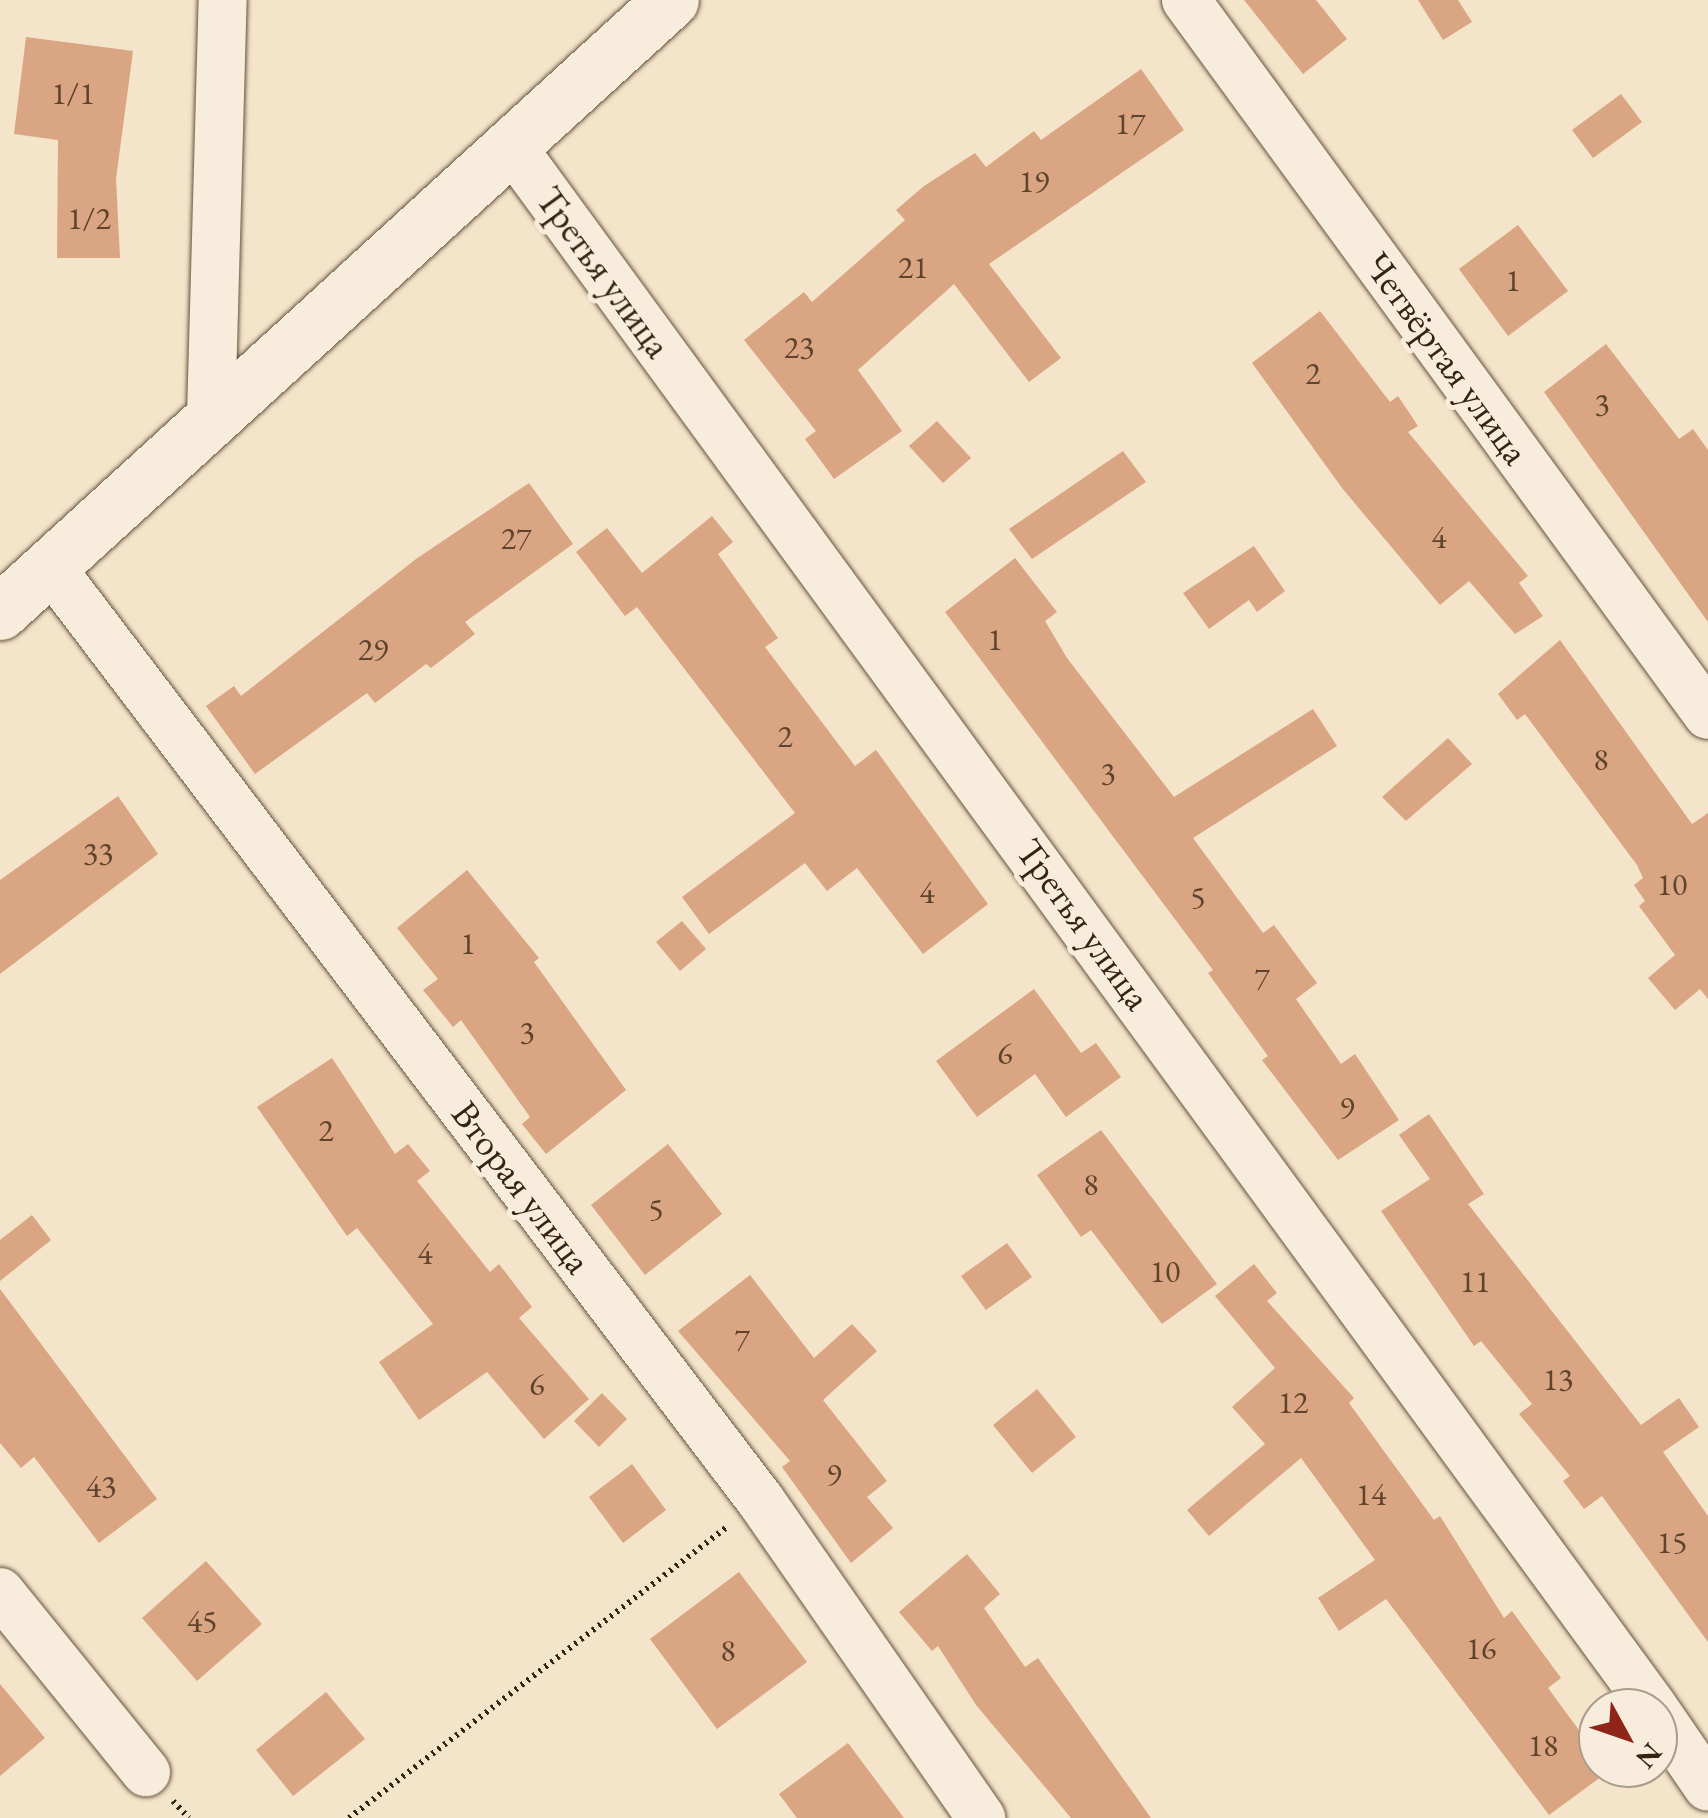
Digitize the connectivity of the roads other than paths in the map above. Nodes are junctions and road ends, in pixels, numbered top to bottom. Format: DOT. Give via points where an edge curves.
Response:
graph roads {
  1 [pos="222,0"];
  2 [pos="671,0"];
  3 [pos="1186,0"];
  4 [pos="510,144"];
  5 [pos="210,417"];
  6 [pos="49,566"];
  7 [pos="0,612"];
  8 [pos="1708,715"];
  9 [pos="0,1592"];
  10 [pos="1639,1688"];
  11 [pos="1678,1744"];
  12 [pos="146,1772"];
  13 [pos="1708,1788"];
  14 [pos="981,1818"];
  1 -- 5 [label="street"];
  2 -- 4 [label="street"];
  3 -- 8 [label="street, Четвёртая улица"];
  4 -- 5 [label="street"];
  4 -- 10 [label="street, Третья улица"];
  5 -- 6 [label="street"];
  6 -- 7 [label="street"];
  6 -- 14 [label="street, Вторая улица" via="761,1500"];
  9 -- 12 [label="street"];
  11 -- 13 [label="street, Третья улица"];
}
